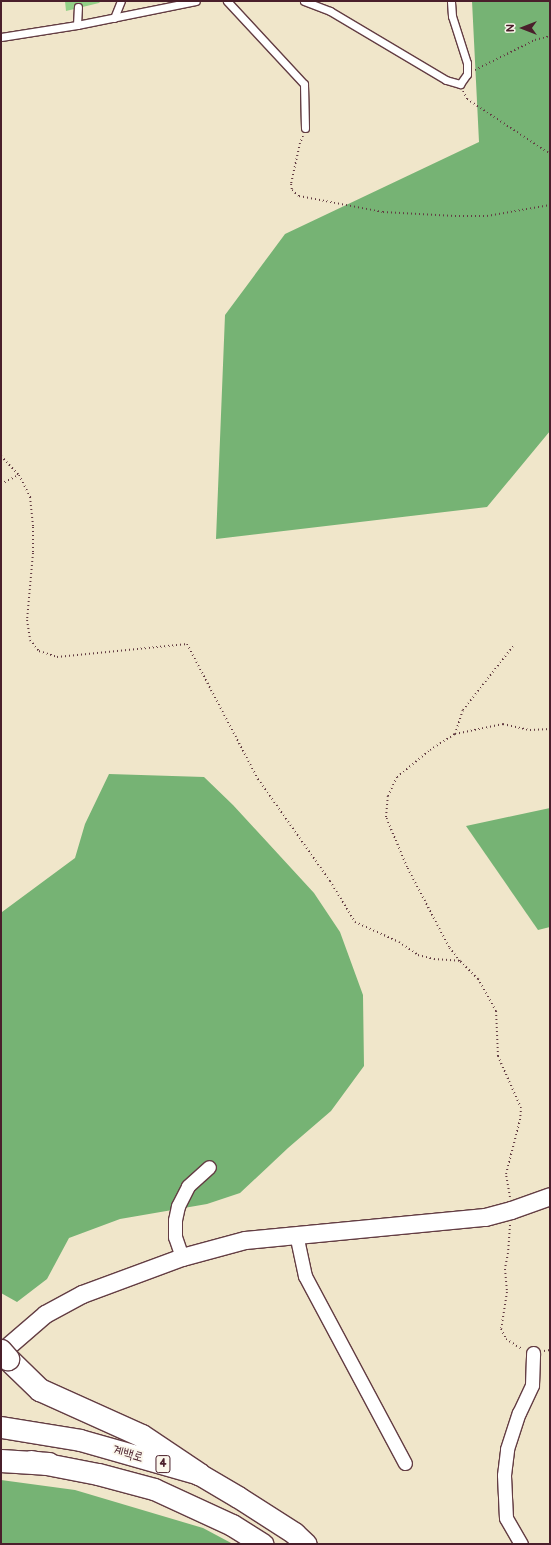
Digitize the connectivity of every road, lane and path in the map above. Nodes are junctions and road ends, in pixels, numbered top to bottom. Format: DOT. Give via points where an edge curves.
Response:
graph roads {
  1 [pos="121,1"];
  2 [pos="196,1"];
  3 [pos="227,1"];
  4 [pos="304,1"];
  5 [pos="451,1"];
  6 [pos="78,7"];
  7 [pos="114,18"];
  8 [pos="77,25"];
  9 [pos="550,36"];
  10 [pos="1,37"];
  11 [pos="467,74"];
  12 [pos="460,84"];
  13 [pos="305,128"];
  14 [pos="550,154"];
  15 [pos="550,205"];
  16 [pos="1,456"];
  17 [pos="19,475"];
  18 [pos="1,484"];
  19 [pos="514,645"];
  20 [pos="550,729"];
  21 [pos="455,734"];
  22 [pos="460,961"];
  23 [pos="209,1167"];
  24 [pos="550,1196"];
  25 [pos="511,1210"];
  26 [pos="296,1234"];
  27 [pos="182,1258"];
  28 [pos="550,1350"];
  29 [pos="532,1353"];
  30 [pos="3,1354"];
  31 [pos="1,1427"];
  32 [pos="1,1455"];
  33 [pos="1,1461"];
  34 [pos="405,1463"];
  35 [pos="49,1464"];
  36 [pos="199,1474"];
  37 [pos="262,1544"];
  38 [pos="306,1544"];
  39 [pos="521,1544"];
  1 -- 7 [label="lane"];
  2 -- 7 [label="lane"];
  3 -- 13 [label="lane" via="304,84"];
  4 -- 12 [label="lane" via="330,11 446,80"];
  5 -- 11 [label="lane" via="452,16 465,53"];
  6 -- 8 [label="lane"];
  7 -- 8 [label="lane"];
  8 -- 10 [label="lane"];
  9 -- 11 [label="path" via="535,40"];
  11 -- 12 [label="lane"];
  12 -- 14 [label="path" via="467,99"];
  13 -- 15 [label="path" via="291,184 292,190 299,196 383,212 455,216 487,216"];
  16 -- 17 [label="path"];
  17 -- 18 [label="path"];
  17 -- 22 [label="path" via="30,497 34,527 27,620 30,640 39,651 57,657 187,644 258,779 330,881 355,922 399,942 418,955"];
  19 -- 21 [label="path" via="463,710"];
  20 -- 21 [label="path" via="530,730 503,724"];
  21 -- 22 [label="path" via="430,750 397,777 388,796 386,817 423,900 449,947"];
  22 -- 25 [label="path" via="478,979 496,1011 498,1056 521,1108 506,1174"];
  23 -- 27 [label="street" via="188,1186 178,1206 175,1237"];
  24 -- 25 [label="street"];
  25 -- 26 [label="street" via="485,1217"];
  25 -- 29 [label="path" via="501,1329 506,1339 517,1348"];
  26 -- 27 [label="street" via="245,1240"];
  26 -- 34 [label="street" via="305,1276"];
  27 -- 30 [label="street" via="82,1294 45,1314"];
  28 -- 29 [label="path"];
  29 -- 39 [label="street" via="532,1385 507,1449 504,1475 506,1518"];
  30 -- 36 [label="highway" via="40,1390 142,1436"];
  31 -- 36 [label="main road, 계백로 / 4" via="80,1440"];
  32 -- 35 [label="main road, 계백로 / 4"];
  33 -- 35 [label="highway"];
  35 -- 37 [label="main road, 계백로 / 4" via="98,1474 154,1490 232,1525"];
  36 -- 38 [label="main road, 계백로 / 4" via="238,1496 294,1533"];
}
